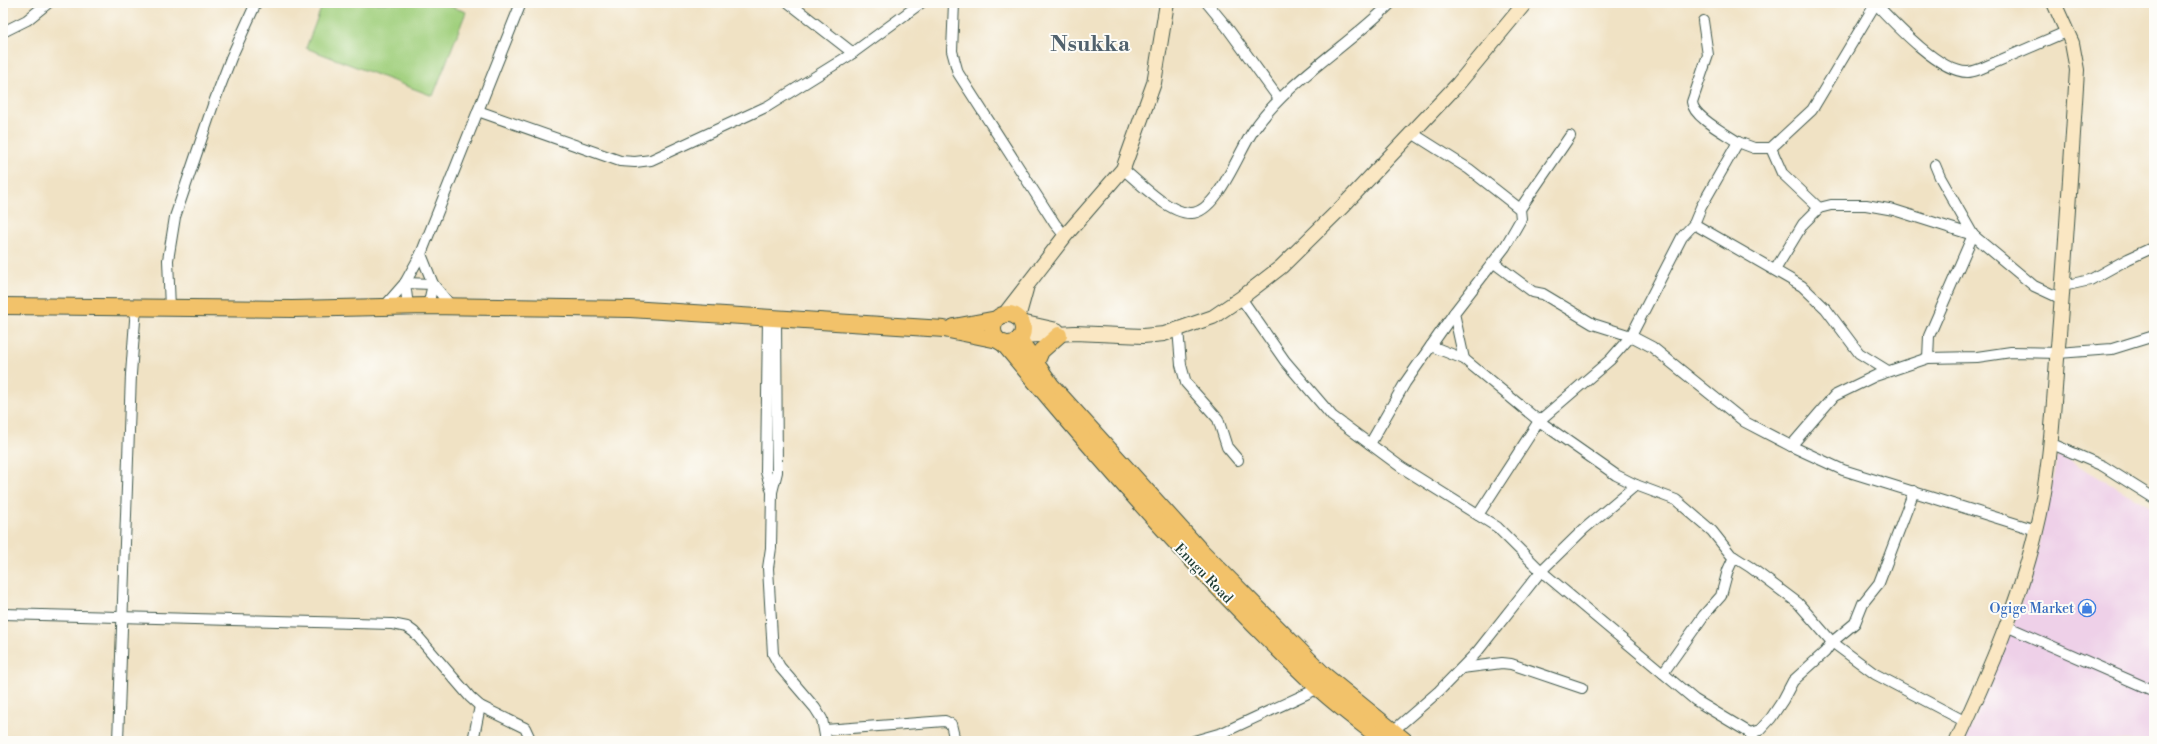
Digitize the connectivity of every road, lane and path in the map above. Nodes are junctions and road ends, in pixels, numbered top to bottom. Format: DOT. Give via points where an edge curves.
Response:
graph roads {
  1 [pos="48,3"];
  2 [pos="256,3"];
  3 [pos="521,3"];
  4 [pos="789,3"];
  5 [pos="921,3"];
  6 [pos="1167,3"];
  7 [pos="1207,3"];
  8 [pos="1391,3"];
  9 [pos="1525,3"];
  10 [pos="1876,3"];
  11 [pos="2054,3"];
  12 [pos="952,5"];
  13 [pos="1702,21"];
  14 [pos="2068,31"];
  15 [pos="3,32"];
  16 [pos="852,53"];
  17 [pos="1279,99"];
  18 [pos="478,111"];
  19 [pos="1412,133"];
  20 [pos="1570,136"];
  21 [pos="1738,142"];
  22 [pos="1771,148"];
  23 [pos="1935,165"];
  24 [pos="1123,169"];
  25 [pos="1819,208"];
  26 [pos="1520,209"];
  27 [pos="1694,224"];
  28 [pos="1974,235"];
  29 [pos="1065,236"];
  30 [pos="2154,247"];
  31 [pos="422,254"];
  32 [pos="1494,263"];
  33 [pos="1775,270"];
  34 [pos="404,283"];
  35 [pos="433,284"];
  36 [pos="2063,292"];
  37 [pos="1241,298"];
  38 [pos="3,306"];
  39 [pos="408,306"];
  40 [pos="428,306"];
  41 [pos="384,307"];
  42 [pos="452,307"];
  43 [pos="136,308"];
  44 [pos="170,308"];
  45 [pos="1454,313"];
  46 [pos="772,318"];
  47 [pos="1013,325"];
  48 [pos="944,329"];
  49 [pos="1178,329"];
  50 [pos="1075,334"];
  51 [pos="1059,335"];
  52 [pos="1631,336"];
  53 [pos="2154,336"];
  54 [pos="1000,341"];
  55 [pos="1431,346"];
  56 [pos="2058,352"];
  57 [pos="1928,358"];
  58 [pos="1464,359"];
  59 [pos="1036,363"];
  60 [pos="1888,371"];
  61 [pos="1539,421"];
  62 [pos="2050,443"];
  63 [pos="1370,444"];
  64 [pos="1791,446"];
  65 [pos="1238,460"];
  66 [pos="1636,485"];
  67 [pos="1914,491"];
  68 [pos="2154,498"];
  69 [pos="1478,515"];
  70 [pos="2036,530"];
  71 [pos="1734,557"];
  72 [pos="1541,571"];
  73 [pos="3,614"];
  74 [pos="124,617"];
  75 [pos="2006,626"];
  76 [pos="1832,642"];
  77 [pos="1462,668"];
  78 [pos="1663,673"];
  79 [pos="1319,688"];
  80 [pos="1582,688"];
  81 [pos="2154,691"];
  82 [pos="480,706"];
  83 [pos="1966,722"];
  84 [pos="825,730"];
  85 [pos="1752,737"];
  86 [pos="1394,738"];
  87 [pos="118,741"];
  88 [pos="473,741"];
  89 [pos="531,741"];
  90 [pos="826,741"];
  91 [pos="955,741"];
  92 [pos="1194,741"];
  93 [pos="1957,741"];
  1 -- 15 [label="street" via="27,20"];
  2 -- 44 [label="street" via="215,98 175,218 168,260"];
  3 -- 18 [label="street"];
  4 -- 16 [label="street"];
  5 -- 16 [label="street"];
  6 -- 24 [label="street" via="1154,83"];
  7 -- 17 [label="street"];
  8 -- 17 [label="street" via="1372,22"];
  9 -- 19 [label="street" via="1458,84"];
  10 -- 14 [label="street" via="1909,39 1948,67 1968,72"];
  10 -- 22 [label="street" via="1812,110"];
  11 -- 14 [label="street"];
  12 -- 29 [label="street" via="952,51 958,73"];
  13 -- 21 [label="street" via="1708,55 1692,108 1698,115"];
  14 -- 36 [label="street" via="2075,51 2077,70"];
  16 -- 18 [label="street" via="768,106 651,160 620,161"];
  17 -- 24 [label="street" via="1252,131 1216,197 1202,210 1191,214 1178,211"];
  18 -- 31 [label="street"];
  19 -- 26 [label="street" via="1469,169"];
  19 -- 37 [label="street" via="1281,267"];
  20 -- 26 [label="street"];
  21 -- 22 [label="street" via="1754,148"];
  21 -- 27 [label="street"];
  22 -- 25 [label="street" via="1782,173"];
  23 -- 28 [label="street"];
  24 -- 29 [label="street"];
  25 -- 28 [label="street" via="1831,205 1866,205 1894,210"];
  25 -- 33 [label="street" via="1803,224"];
  26 -- 32 [label="street" via="1520,220"];
  27 -- 33 [label="street"];
  27 -- 52 [label="street" via="1682,237"];
  28 -- 36 [label="street" via="2034,286"];
  28 -- 57 [label="street" via="1929,336"];
  29 -- 47 [label="street" via="1027,286 1024,301"];
  30 -- 36 [label="street"];
  31 -- 34 [label="street"];
  31 -- 35 [label="street"];
  32 -- 45 [label="street"];
  32 -- 52 [label="street" via="1533,292 1543,294 1593,324"];
  33 -- 60 [label="street" via="1802,286 1826,309 1859,353"];
  34 -- 35 [label="street"];
  34 -- 39 [label="street"];
  34 -- 41 [label="street"];
  35 -- 40 [label="street"];
  35 -- 42 [label="street"];
  36 -- 56 [label="street"];
  37 -- 49 [label="street" via="1213,316"];
  37 -- 63 [label="street" via="1285,361 1332,416"];
  38 -- 43 [label="main road"];
  39 -- 40 [label="main road"];
  39 -- 41 [label="main road"];
  40 -- 42 [label="main road"];
  41 -- 44 [label="main road"];
  42 -- 46 [label="main road" via="630,309"];
  43 -- 44 [label="main road"];
  43 -- 74 [label="street" via="131,374"];
  45 -- 55 [label="street"];
  45 -- 58 [label="street"];
  46 -- 48 [label="main road"];
  46 -- 84 [label="street" via="766,472 772,492 768,568 773,654 780,667 815,708"];
  47 -- 48 [label="main road"];
  47 -- 50 [label="street"];
  47 -- 51 [label="street"];
  47 -- 54 [label="main road" via="1012,344"];
  47 -- 54 [label="main road" via="994,330"];
  47 -- 59 [label="main road"];
  48 -- 54 [label="main road"];
  49 -- 50 [label="street" via="1164,334 1143,336"];
  49 -- 65 [label="street" via="1181,365 1186,383 1218,419 1227,447"];
  50 -- 51 [label="street"];
  51 -- 59 [label="main road" via="1041,351"];
  52 -- 61 [label="street" via="1610,360"];
  52 -- 64 [label="street" via="1652,347 1745,422"];
  53 -- 56 [label="street" via="2112,349"];
  54 -- 79 [label="main road, Enugu Road" via="1189,559"];
  55 -- 58 [label="street"];
  55 -- 63 [label="street" via="1405,383"];
  56 -- 57 [label="street" via="2011,352 1977,357"];
  56 -- 62 [label="street"];
  57 -- 60 [label="street"];
  58 -- 61 [label="street"];
  59 -- 86 [label="main road" via="1051,385 1199,550 1324,675"];
  60 -- 64 [label="street" via="1834,396"];
  61 -- 66 [label="street" via="1616,475"];
  61 -- 69 [label="street"];
  62 -- 68 [label="street" via="2104,466"];
  62 -- 70 [label="street"];
  63 -- 69 [label="street"];
  64 -- 67 [label="street" via="1843,470"];
  66 -- 71 [label="street" via="1676,500 1712,531"];
  66 -- 72 [label="street" via="1584,529"];
  67 -- 70 [label="street"];
  67 -- 76 [label="street" via="1878,583 1864,603 1855,623"];
  69 -- 72 [label="street" via="1497,527"];
  70 -- 75 [label="street"];
  71 -- 76 [label="street" via="1798,603"];
  71 -- 78 [label="street" via="1721,596 1704,615"];
  72 -- 77 [label="street" via="1478,652"];
  72 -- 78 [label="street"];
  73 -- 74 [label="street"];
  74 -- 82 [label="street" via="392,624 407,627 421,638"];
  74 -- 87 [label="street"];
  75 -- 81 [label="street"];
  75 -- 83 [label="street"];
  76 -- 83 [label="street" via="1874,674"];
  76 -- 85 [label="street" via="1825,652 1793,681 1771,718"];
  77 -- 80 [label="street" via="1511,664"];
  77 -- 86 [label="street"];
  78 -- 85 [label="street" via="1695,700"];
  79 -- 86 [label="main road, Enugu Road"];
  79 -- 92 [label="street" via="1222,733"];
  82 -- 88 [label="street"];
  82 -- 89 [label="street" via="525,728"];
  83 -- 93 [label="street"];
  84 -- 90 [label="street"];
  84 -- 91 [label="street" via="945,721 951,724"];
}
